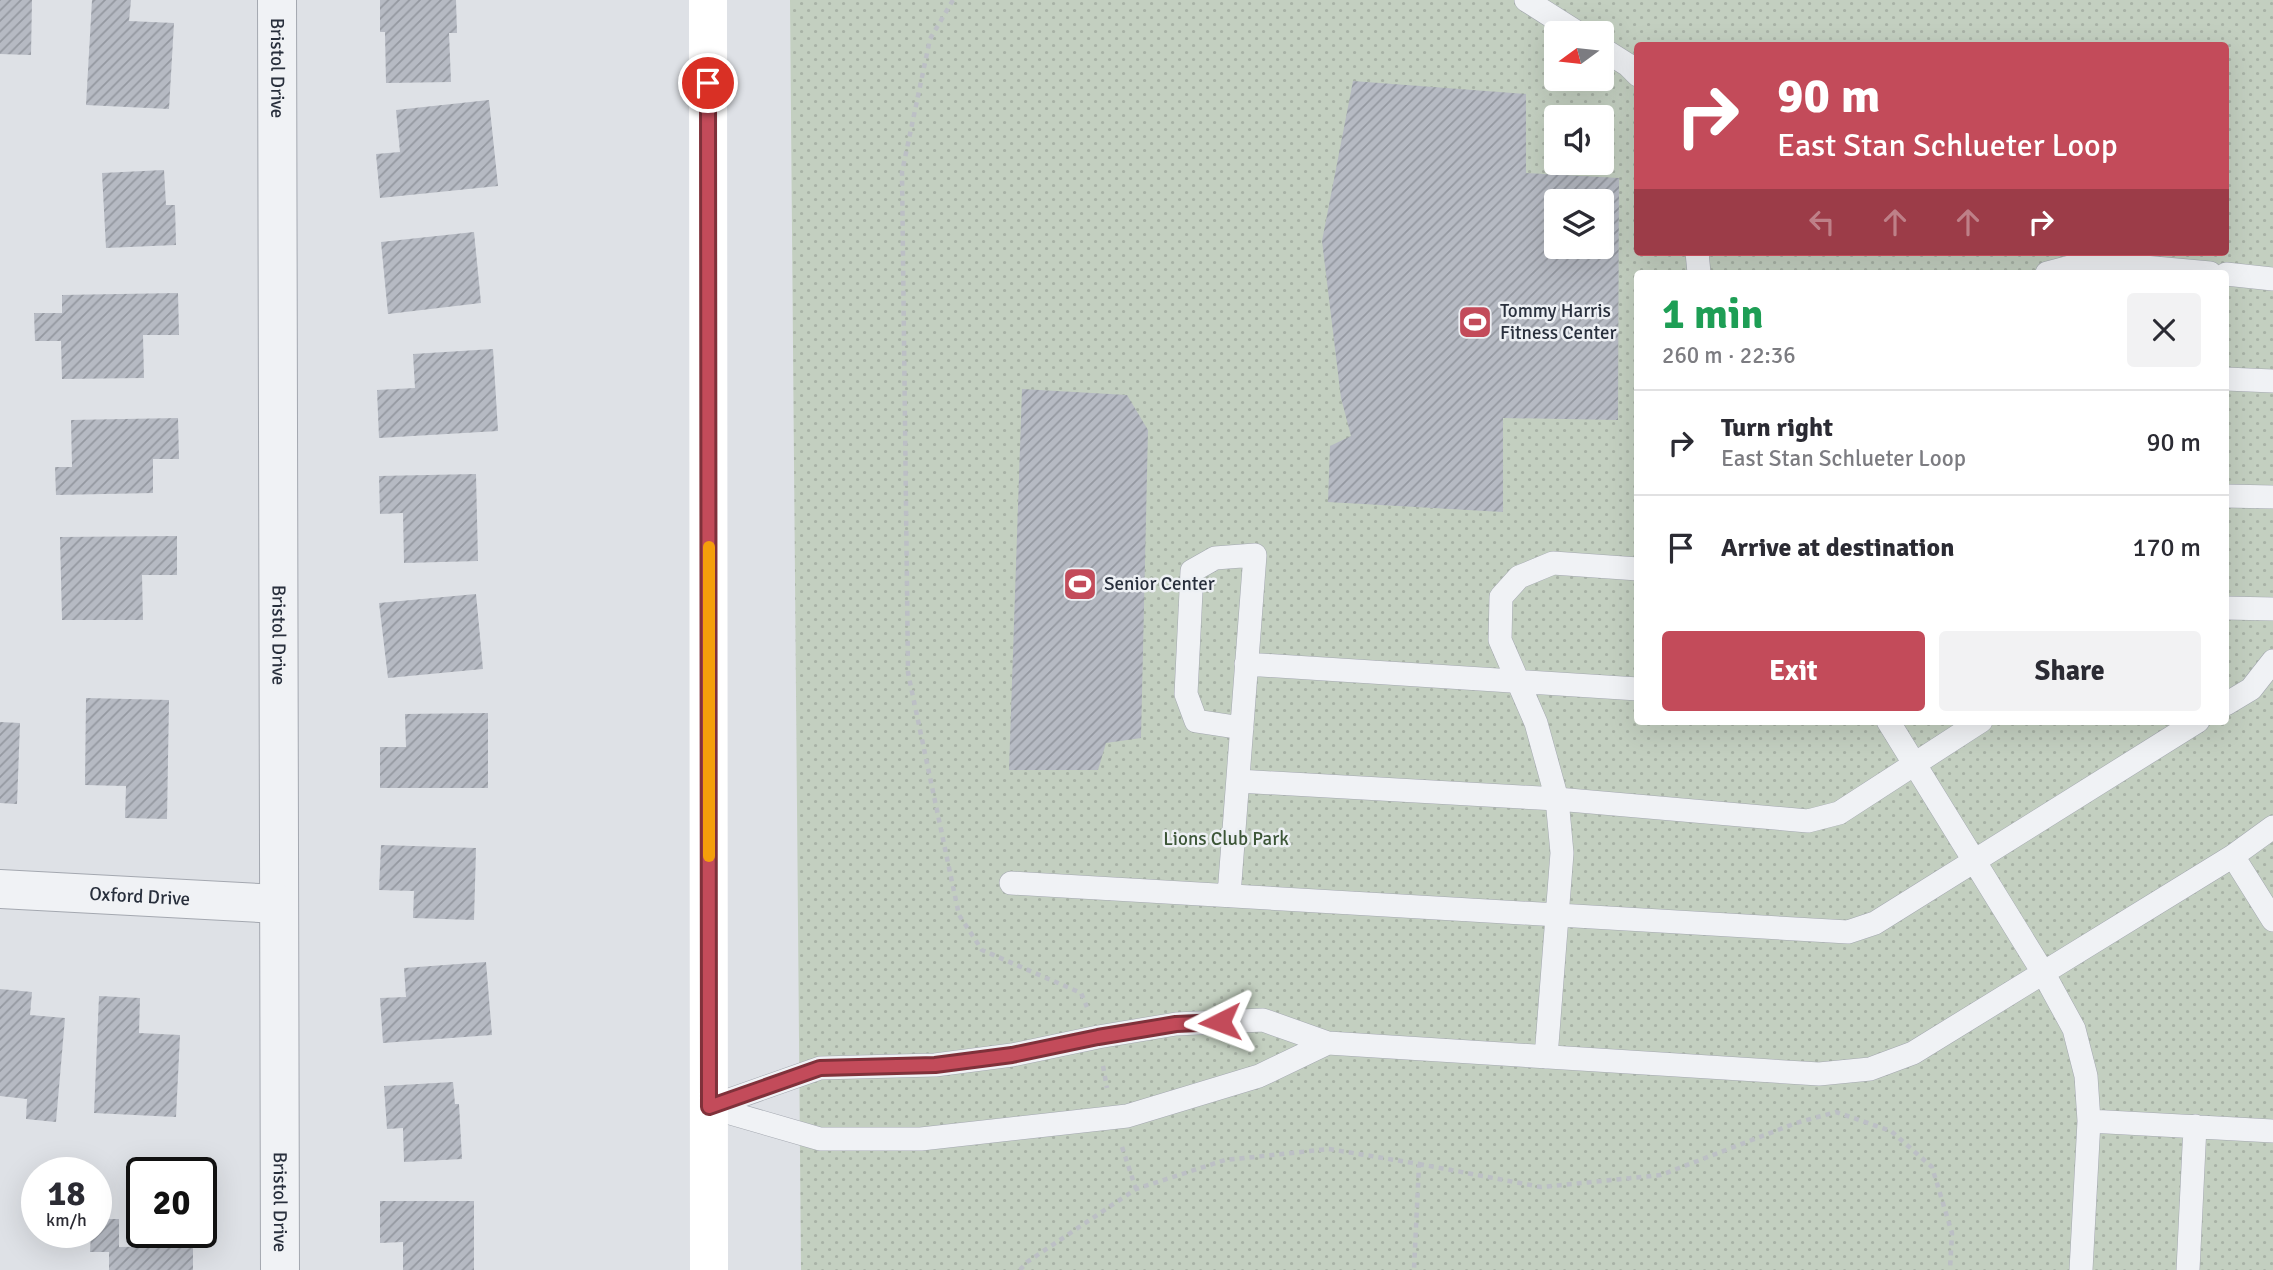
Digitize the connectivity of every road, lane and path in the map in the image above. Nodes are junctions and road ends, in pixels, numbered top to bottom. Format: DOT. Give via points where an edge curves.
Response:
graph roads {
  1 [pos="277,0"];
  2 [pos="708,0"];
  3 [pos="953,0"];
  4 [pos="1526,0"];
  5 [pos="1559,21"];
  6 [pos="1614,56"];
  7 [pos="1634,71"];
  8 [pos="2058,270"];
  9 [pos="2177,270"];
  10 [pos="2229,275"];
  11 [pos="2273,279"];
  12 [pos="2229,379"];
  13 [pos="2273,380"];
  14 [pos="2229,496"];
  15 [pos="2273,497"];
  16 [pos="1634,569"];
  17 [pos="2229,608"];
  18 [pos="2273,609"];
  19 [pos="2273,661"];
  20 [pos="1247,664"];
  21 [pos="1518,682"];
  22 [pos="1634,689"];
  23 [pos="2229,702"];
  24 [pos="1890,725"];
  25 [pos="1975,725"];
  26 [pos="2192,725"];
  27 [pos="1242,728"];
  28 [pos="1915,765"];
  29 [pos="1238,781"];
  30 [pos="1557,799"];
  31 [pos="2273,827"];
  32 [pos="2233,856"];
  33 [pos="1973,860"];
  34 [pos="1011,883"];
  35 [pos="0,889"];
  36 [pos="1229,895"];
  37 [pos="279,904"];
  38 [pos="1557,914"];
  39 [pos="2273,920"];
  40 [pos="2044,974"];
  41 [pos="1098,1037"];
  42 [pos="1328,1043"];
  43 [pos="1546,1056"];
  44 [pos="709,1107"];
  45 [pos="1113,1119"];
  46 [pos="2089,1121"];
  47 [pos="2195,1126"];
  48 [pos="2273,1130"];
  49 [pos="1419,1164"];
  50 [pos="1136,1189"];
  51 [pos="280,1270"];
  52 [pos="709,1270"];
  53 [pos="1020,1270"];
  54 [pos="1414,1270"];
  55 [pos="1950,1270"];
  56 [pos="2081,1270"];
  57 [pos="2188,1270"];
  1 -- 37 [label="street, Bristol Drive"];
  2 -- 44 [label="main road"];
  3 -- 41 [label="path" via="930,39 902,172 908,673 959,915 982,950 1081,993"];
  4 -- 5 [label="lane"];
  6 -- 7 [label="lane"];
  8 -- 9 [label="lane" via="2089,262"];
  10 -- 11 [label="lane"];
  12 -- 13 [label="lane"];
  14 -- 15 [label="lane"];
  16 -- 21 [label="lane" via="1553,563 1520,577 1501,597 1500,640"];
  17 -- 18 [label="lane"];
  19 -- 23 [label="lane" via="2250,689"];
  20 -- 21 [label="lane"];
  20 -- 27 [label="lane"];
  20 -- 27 [label="lane" via="1255,555 1215,558 1192,571 1186,694 1196,722"];
  21 -- 22 [label="lane"];
  21 -- 30 [label="lane" via="1536,723"];
  24 -- 28 [label="lane"];
  25 -- 28 [label="lane"];
  26 -- 33 [label="lane"];
  27 -- 29 [label="lane"];
  28 -- 30 [label="lane" via="1839,813 1808,821"];
  28 -- 33 [label="lane"];
  29 -- 30 [label="lane"];
  29 -- 36 [label="lane"];
  30 -- 38 [label="lane" via="1562,853"];
  31 -- 32 [label="lane"];
  32 -- 39 [label="lane"];
  32 -- 40 [label="lane"];
  33 -- 38 [label="lane" via="1875,923 1848,932"];
  33 -- 40 [label="lane"];
  34 -- 36 [label="lane"];
  35 -- 37 [label="street, Oxford Drive"];
  36 -- 38 [label="lane"];
  37 -- 51 [label="street, Bristol Drive"];
  38 -- 43 [label="lane"];
  40 -- 43 [label="lane" via="1913,1053 1870,1069 1819,1073"];
  40 -- 46 [label="lane" via="2074,1029 2087,1076"];
  41 -- 42 [label="lane" via="1176,1024 1264,1020"];
  41 -- 44 [label="lane" via="935,1065 820,1068"];
  41 -- 45 [label="path"];
  42 -- 43 [label="lane"];
  42 -- 45 [label="lane" via="1259,1076"];
  44 -- 45 [label="lane" via="820,1139 922,1139"];
  44 -- 52 [label="main road"];
  45 -- 50 [label="path"];
  46 -- 47 [label="lane"];
  46 -- 56 [label="lane"];
  47 -- 48 [label="lane"];
  47 -- 57 [label="lane"];
  49 -- 50 [label="path" via="1329,1149 1225,1160"];
  49 -- 54 [label="path"];
  49 -- 55 [label="path" via="1541,1187 1661,1175 1836,1112 1891,1130 1932,1167 1952,1233"];
  50 -- 53 [label="path"];
}
